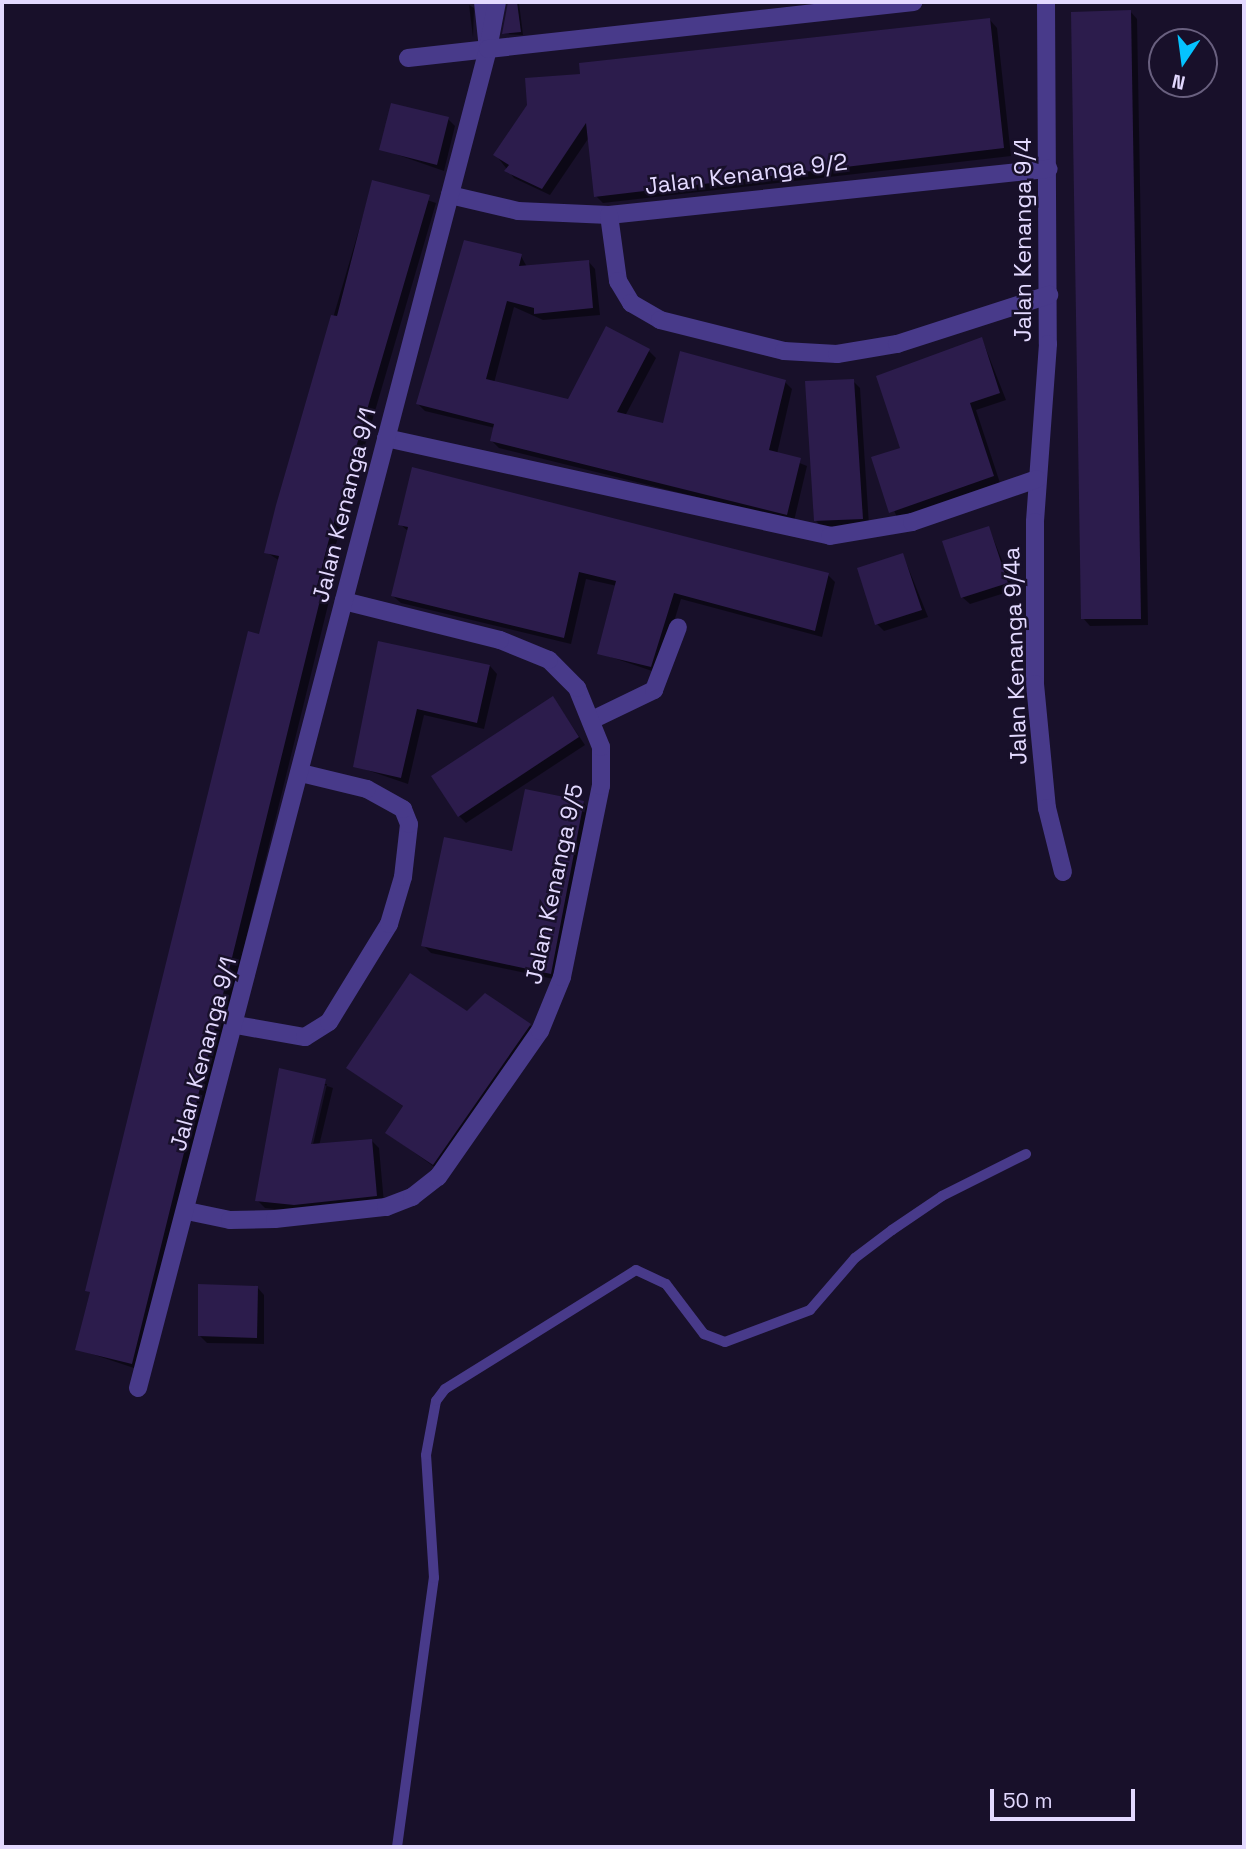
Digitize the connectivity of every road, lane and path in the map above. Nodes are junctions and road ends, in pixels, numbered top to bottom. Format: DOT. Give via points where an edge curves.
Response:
graph roads {
  1 [pos="483,2"];
  2 [pos="497,2"];
  3 [pos="914,2"];
  4 [pos="1046,2"];
  5 [pos="488,49"];
  6 [pos="408,58"];
  7 [pos="1049,169"];
  8 [pos="450,195"];
  9 [pos="609,215"];
  10 [pos="1049,295"];
  11 [pos="386,438"];
  12 [pos="1037,479"];
  13 [pos="344,601"];
  14 [pos="678,627"];
  15 [pos="594,719"];
  16 [pos="301,773"];
  17 [pos="1063,872"];
  18 [pos="236,1025"];
  19 [pos="1026,1154"];
  20 [pos="187,1211"];
  21 [pos="138,1388"];
  22 [pos="397,1847"];
  1 -- 5 [label="street"];
  2 -- 5 [label="street, Jalan Kenanga 9/1"];
  3 -- 5 [label="street"];
  4 -- 7 [label="street, Jalan Kenanga 9/4"];
  5 -- 6 [label="street"];
  5 -- 8 [label="street, Jalan Kenanga 9/1"];
  7 -- 9 [label="street, Jalan Kenanga 9/2"];
  7 -- 10 [label="street, Jalan Kenanga 9/4"];
  8 -- 9 [label="street, Jalan Kenanga 9/2" via="518,211"];
  8 -- 11 [label="street, Jalan Kenanga 9/1"];
  9 -- 10 [label="street" via="618,281 631,303 660,320 784,351 837,355 897,344"];
  10 -- 12 [label="street, Jalan Kenanga 9/4"];
  11 -- 12 [label="street" via="830,536 912,522"];
  11 -- 13 [label="street, Jalan Kenanga 9/1"];
  12 -- 17 [label="street, Jalan Kenanga 9/4a" via="1035,684 1047,808"];
  13 -- 15 [label="street, Jalan Kenanga 9/5" via="500,640 549,660 577,688"];
  13 -- 16 [label="street, Jalan Kenanga 9/1"];
  14 -- 15 [label="street" via="667,671 654,690"];
  15 -- 20 [label="street, Jalan Kenanga 9/5" via="601,786 553,1004 438,1177 386,1206 230,1220"];
  16 -- 18 [label="street, Jalan Kenanga 9/1"];
  16 -- 18 [label="street" via="368,789 403,809 409,824 403,877 389,925 329,1022 304,1037"];
  18 -- 20 [label="street, Jalan Kenanga 9/1"];
  19 -- 22 [label="lane" via="942,1196 892,1230 855,1258 810,1310 725,1342 704,1334 666,1283 636,1270 445,1389 436,1401 426,1455 434,1578"];
  20 -- 21 [label="street, Jalan Kenanga 9/1"];
}
